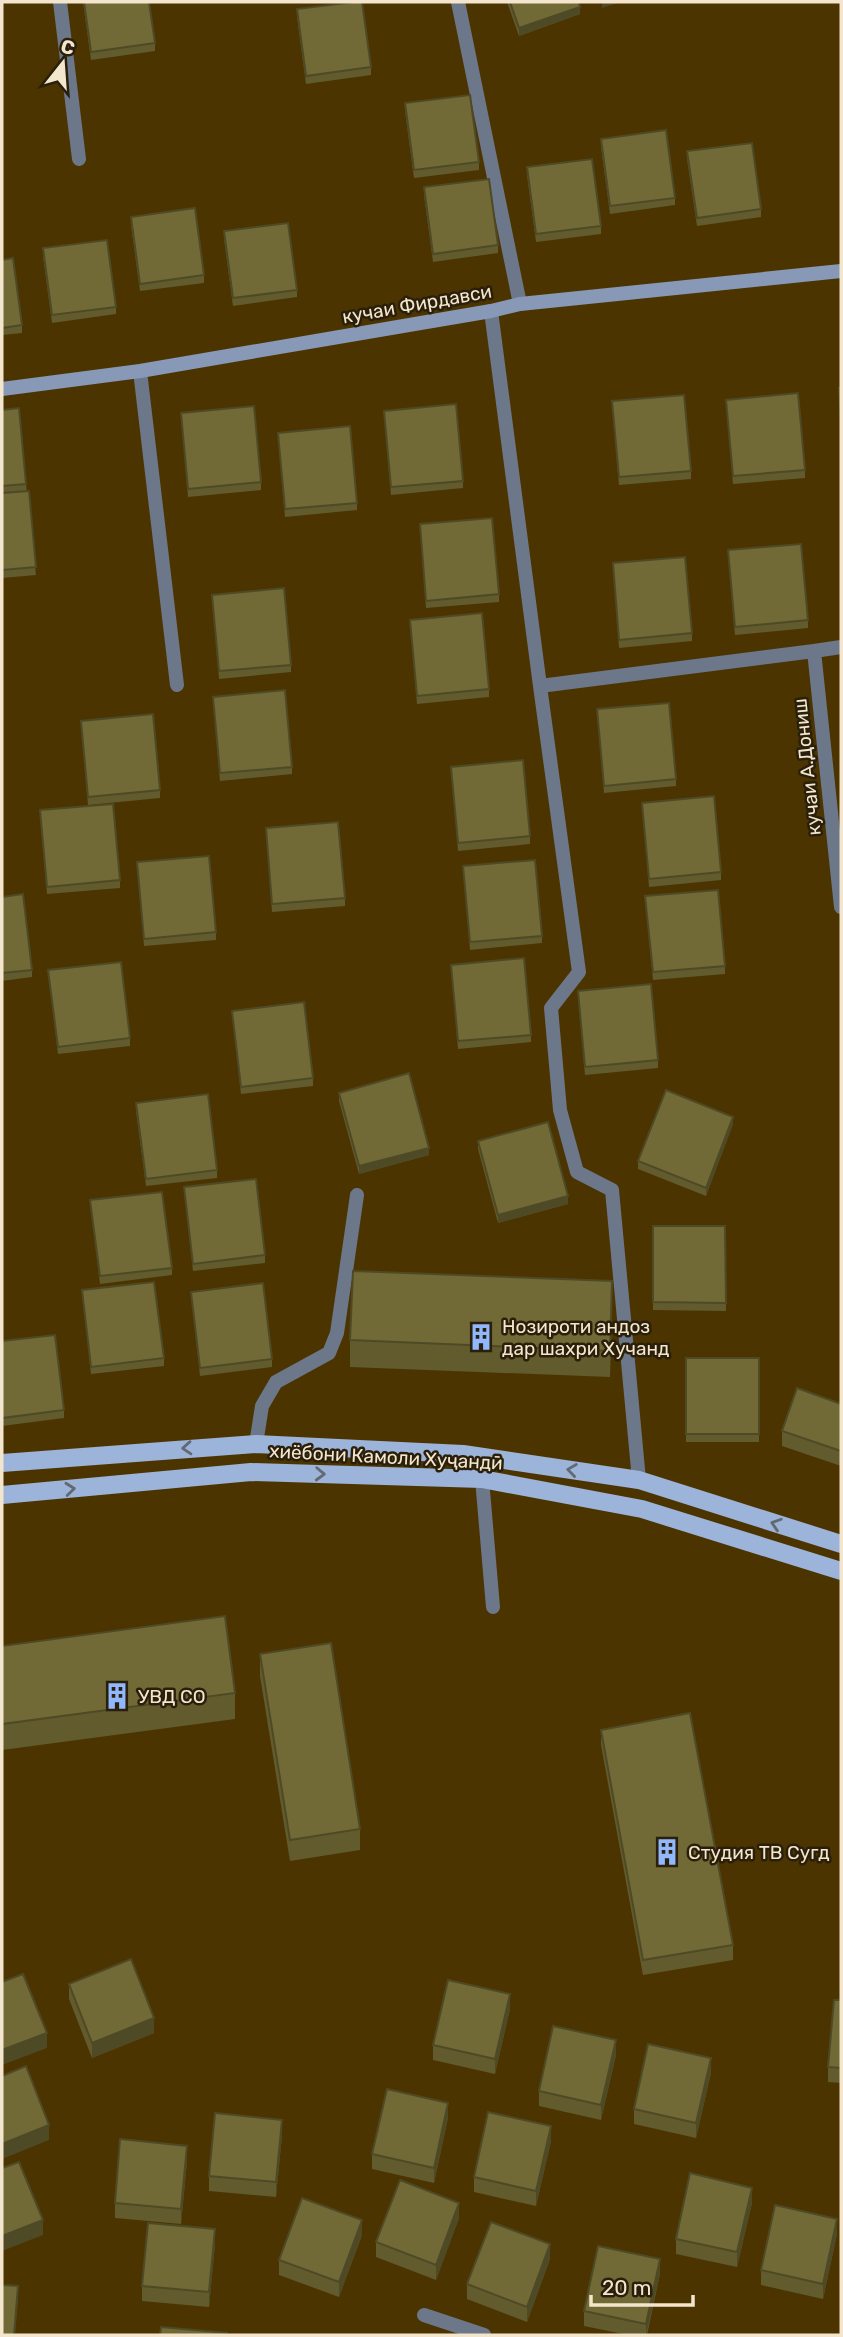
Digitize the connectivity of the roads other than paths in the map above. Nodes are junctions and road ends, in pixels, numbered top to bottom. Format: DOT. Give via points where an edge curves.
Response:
graph roads {
  1 [pos="60,2"];
  2 [pos="458,2"];
  3 [pos="79,159"];
  4 [pos="841,271"];
  5 [pos="520,304"];
  6 [pos="491,311"];
  7 [pos="140,371"];
  8 [pos="2,389"];
  9 [pos="841,647"];
  10 [pos="814,651"];
  11 [pos="177,685"];
  12 [pos="540,686"];
  13 [pos="841,907"];
  14 [pos="357,1195"];
  15 [pos="256,1444"];
  16 [pos="2,1464"];
  17 [pos="482,1479"];
  18 [pos="639,1480"];
  19 [pos="2,1495"];
  20 [pos="841,1544"];
  21 [pos="841,1571"];
  22 [pos="493,1607"];
  23 [pos="424,2315"];
  24 [pos="484,2335"];
  1 -- 3 [label="street"];
  2 -- 5 [label="street"];
  4 -- 5 [label="street, кучаи Фирдавси"];
  5 -- 6 [label="street, кучаи Фирдавси"];
  6 -- 7 [label="street, кучаи Фирдавси"];
  6 -- 12 [label="street"];
  7 -- 8 [label="street, кучаи Фирдавси"];
  7 -- 11 [label="street"];
  9 -- 10 [label="street"];
  10 -- 12 [label="street"];
  10 -- 13 [label="street, кучаи А.Дониш"];
  12 -- 18 [label="street" via="579,972 551,1008 560,1110 577,1172 612,1190"];
  14 -- 15 [label="street" via="338,1333 329,1353 276,1382 262,1406"];
  15 -- 16 [label="main road, хиёбони Камоли Хуҷандӣ, one-way"];
  18 -- 15 [label="main road, хиёбони Камоли Хуҷандӣ, one-way" via="463,1454"];
  19 -- 17 [label="main road, хиёбони Камоли Хуҷандӣ, one-way" via="251,1472"];
  17 -- 21 [label="main road, хиёбони Камоли Хуҷандӣ" via="642,1508"];
  17 -- 22 [label="street"];
  20 -- 18 [label="main road, хиёбони Камоли Хуҷандӣ, one-way"];
  23 -- 24 [label="street"];
}
